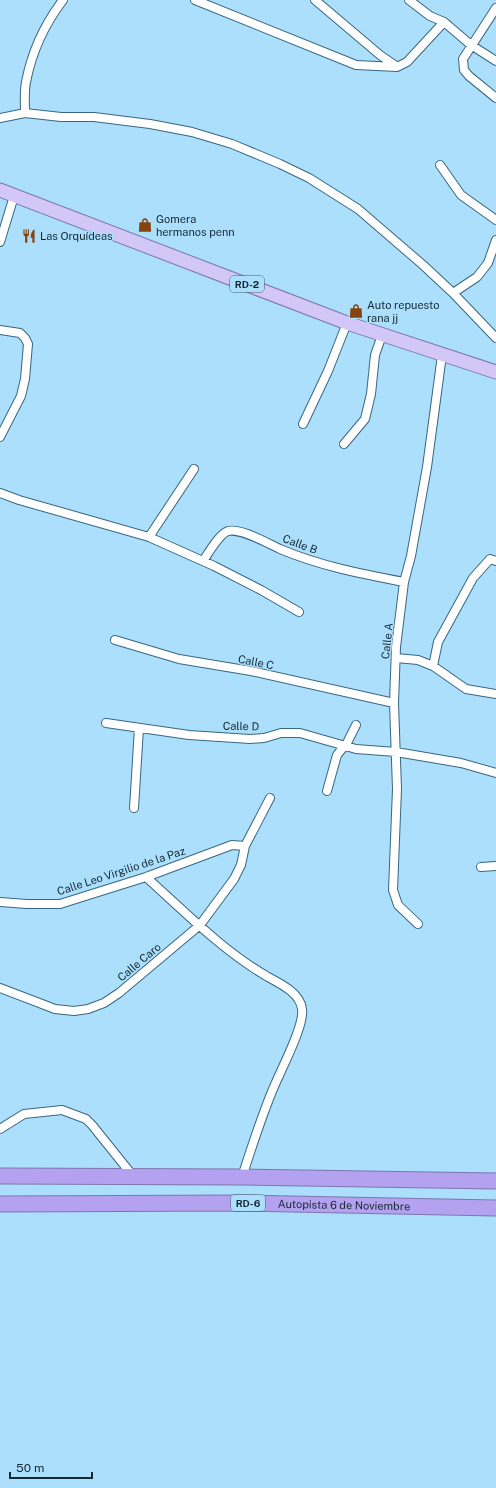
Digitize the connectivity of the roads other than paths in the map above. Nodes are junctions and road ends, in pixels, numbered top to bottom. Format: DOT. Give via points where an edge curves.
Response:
graph roads {
  1 [pos="63,0"];
  2 [pos="195,0"];
  3 [pos="315,0"];
  4 [pos="409,0"];
  5 [pos="496,8"];
  6 [pos="444,22"];
  7 [pos="471,45"];
  8 [pos="496,62"];
  9 [pos="397,67"];
  10 [pos="496,98"];
  11 [pos="25,113"];
  12 [pos="0,118"];
  13 [pos="440,165"];
  14 [pos="0,190"];
  15 [pos="14,196"];
  16 [pos="496,220"];
  17 [pos="496,240"];
  18 [pos="0,242"];
  19 [pos="453,293"];
  20 [pos="347,323"];
  21 [pos="0,330"];
  22 [pos="382,335"];
  23 [pos="496,338"];
  24 [pos="442,355"];
  25 [pos="496,372"];
  26 [pos="303,424"];
  27 [pos="0,437"];
  28 [pos="344,444"];
  29 [pos="194,469"];
  30 [pos="0,493"];
  31 [pos="149,537"];
  32 [pos="496,561"];
  33 [pos="203,562"];
  34 [pos="404,582"];
  35 [pos="299,612"];
  36 [pos="115,640"];
  37 [pos="396,658"];
  38 [pos="434,666"];
  39 [pos="496,694"];
  40 [pos="394,703"];
  41 [pos="106,723"];
  42 [pos="356,725"];
  43 [pos="139,728"];
  44 [pos="344,746"];
  45 [pos="396,752"];
  46 [pos="496,773"];
  47 [pos="326,791"];
  48 [pos="270,798"];
  49 [pos="134,808"];
  50 [pos="246,846"];
  51 [pos="496,866"];
  52 [pos="481,867"];
  53 [pos="146,877"];
  54 [pos="0,902"];
  55 [pos="418,924"];
  56 [pos="200,925"];
  57 [pos="0,988"];
  58 [pos="0,1129"];
  59 [pos="0,1176"];
  60 [pos="133,1176"];
  61 [pos="242,1177"];
  62 [pos="496,1181"];
  63 [pos="0,1204"];
  64 [pos="496,1208"];
  1 -- 11 [label="street" via="50,18 37,44 26,83"];
  2 -- 9 [label="street" via="356,64"];
  3 -- 9 [label="street"];
  4 -- 6 [label="street" via="430,16"];
  5 -- 7 [label="street"];
  6 -- 7 [label="street"];
  6 -- 9 [label="street" via="407,62"];
  7 -- 8 [label="street"];
  7 -- 10 [label="street" via="463,59 464,70"];
  11 -- 12 [label="street"];
  11 -- 19 [label="street" via="94,117 150,124 192,132 232,144 309,178 358,208"];
  13 -- 16 [label="street" via="461,195"];
  14 -- 15 [label="main road, RD-2"];
  15 -- 18 [label="street"];
  15 -- 20 [label="main road, RD-2"];
  17 -- 19 [label="street" via="488,263 477,277"];
  19 -- 23 [label="street"];
  20 -- 22 [label="main road, RD-2"];
  20 -- 26 [label="street"];
  21 -- 27 [label="street" via="20,333 28,344 25,379 20,396"];
  22 -- 24 [label="main road, RD-2"];
  22 -- 28 [label="street" via="375,355 371,394 365,419"];
  24 -- 25 [label="main road, RD-2"];
  24 -- 34 [label="street, Calle A" via="427,467"];
  29 -- 31 [label="street"];
  30 -- 31 [label="street"];
  31 -- 33 [label="street"];
  32 -- 38 [label="street" via="490,560 473,578 438,642"];
  33 -- 34 [label="street, Calle B" via="223,534 233,531 311,561"];
  33 -- 35 [label="street"];
  34 -- 37 [label="street, Calle A"];
  36 -- 40 [label="street, Calle C" via="187,660 251,671"];
  37 -- 38 [label="street" via="418,660"];
  37 -- 40 [label="street, Calle A"];
  38 -- 39 [label="street" via="466,689"];
  40 -- 45 [label="street, Calle A"];
  41 -- 43 [label="street, Calle D"];
  42 -- 44 [label="street"];
  43 -- 44 [label="street, Calle D" via="189,735 250,739 292,732"];
  43 -- 49 [label="street"];
  44 -- 45 [label="street, Calle D"];
  44 -- 47 [label="street" via="337,755"];
  45 -- 46 [label="street, Calle D" via="461,763"];
  45 -- 55 [label="street, Calle A" via="393,890 398,905"];
  48 -- 50 [label="street, Calle Caro"];
  50 -- 53 [label="street, Calle Leo Virgilio de la Paz" via="232,845"];
  50 -- 56 [label="street, Calle Caro" via="234,879"];
  51 -- 52 [label="street"];
  53 -- 54 [label="street, Calle Leo Virgilio de la Paz" via="58,904"];
  53 -- 56 [label="street"];
  56 -- 57 [label="street, Calle Caro" via="119,993 104,1003 88,1009 74,1011 55,1008"];
  56 -- 61 [label="street" via="248,965 292,992 300,1002 302,1010 302,1020 254,1139"];
  58 -- 60 [label="street" via="24,1114 65,1110 86,1119"];
  59 -- 60 [label="highway"];
  60 -- 61 [label="highway"];
  61 -- 62 [label="highway"];
  63 -- 64 [label="highway, Autopista 6 de Noviembre / RD-6" via="238,1203"];
}
